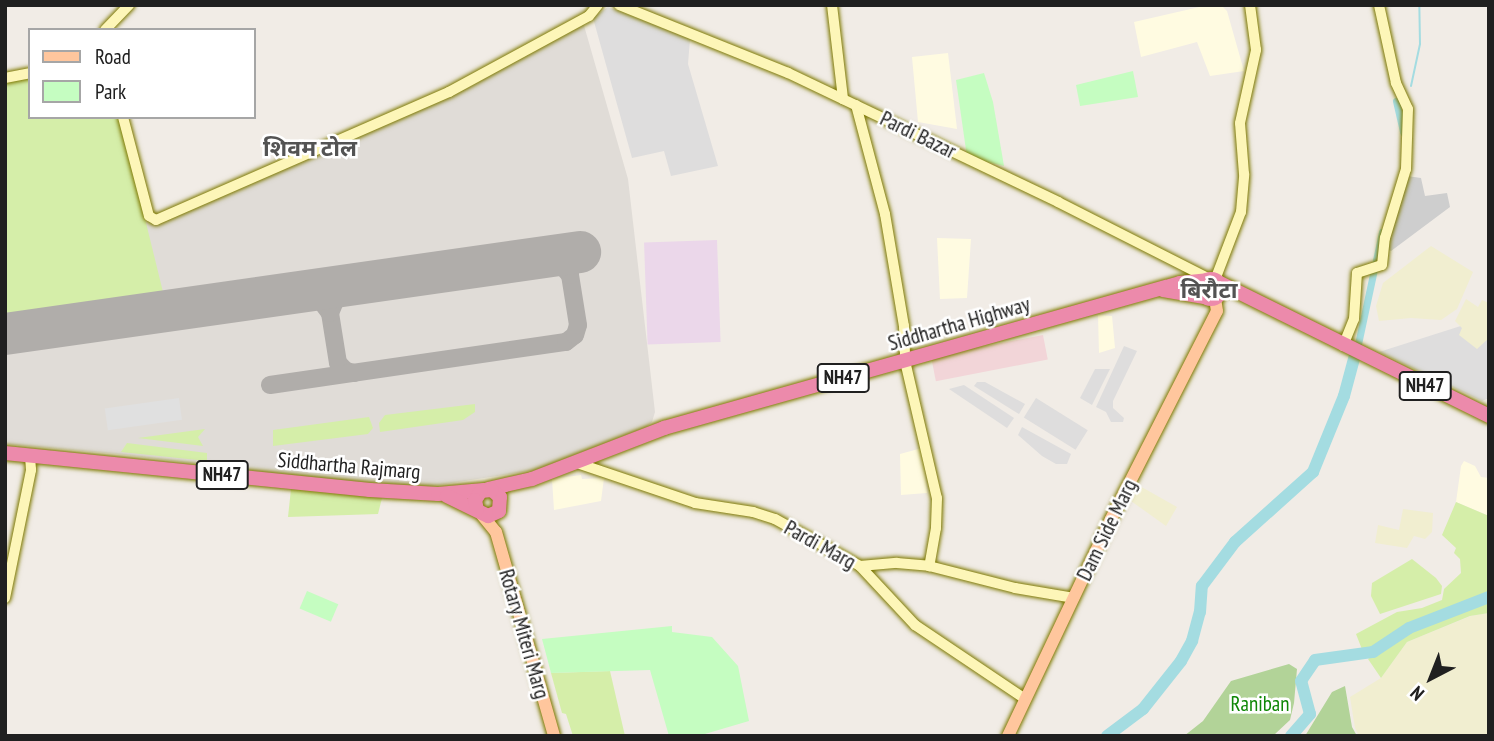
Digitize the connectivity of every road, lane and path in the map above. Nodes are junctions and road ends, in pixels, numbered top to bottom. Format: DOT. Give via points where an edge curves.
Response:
graph roads {
  1 [pos="129,5"];
  2 [pos="598,5"];
  3 [pos="619,5"];
  4 [pos="832,5"];
  5 [pos="1250,5"];
  6 [pos="1379,5"];
  7 [pos="107,28"];
  8 [pos="28,73"];
  9 [pos="5,78"];
  10 [pos="843,99"];
  11 [pos="856,105"];
  12 [pos="124,119"];
  13 [pos="1212,280"];
  14 [pos="1158,290"];
  15 [pos="1211,298"];
  16 [pos="1252,300"];
  17 [pos="1346,347"];
  18 [pos="905,361"];
  19 [pos="1489,416"];
  20 [pos="5,453"];
  21 [pos="30,454"];
  22 [pos="577,463"];
  23 [pos="532,479"];
  24 [pos="486,490"];
  25 [pos="438,494"];
  26 [pos="500,509"];
  27 [pos="479,512"];
  28 [pos="496,532"];
  29 [pos="860,566"];
  30 [pos="929,566"];
  31 [pos="5,598"];
  32 [pos="1074,598"];
  33 [pos="1025,699"];
  34 [pos="554,736"];
  35 [pos="1008,736"];
  1 -- 7 [label="main road"];
  2 -- 12 [label="main road" via="589,16 457,88 156,220 149,216"];
  3 -- 10 [label="main road, Pardi Bazar"];
  4 -- 10 [label="main road"];
  5 -- 13 [label="main road" via="1256,50 1240,123 1241,212"];
  6 -- 17 [label="main road" via="1404,104 1405,180 1385,237 1382,265 1357,274 1354,319"];
  8 -- 9 [label="main road"];
  10 -- 11 [label="main road, Pardi Bazar"];
  11 -- 13 [label="main road, Pardi Bazar"];
  11 -- 18 [label="main road" via="885,214 904,326"];
  13 -- 14 [label="highway, Siddhartha Highway"];
  13 -- 15 [label="highway" via="1201,287"];
  13 -- 16 [label="highway, NH47"];
  14 -- 15 [label="highway, NH47"];
  14 -- 18 [label="highway, Siddhartha Highway / NH47"];
  15 -- 16 [label="highway, NH47"];
  15 -- 32 [label="main road, Dam Side Marg" via="1208,325"];
  16 -- 17 [label="highway, NH47"];
  17 -- 19 [label="highway, NH47"];
  18 -- 22 [label="highway, Siddhartha Highway / NH47" via="664,428"];
  18 -- 30 [label="main road" via="936,498"];
  20 -- 21 [label="highway, Siddhartha Rajmarg / NH47"];
  21 -- 25 [label="highway, Siddhartha Rajmarg / NH47"];
  21 -- 31 [label="main road" via="31,470"];
  22 -- 23 [label="highway, Siddhartha Highway / NH47"];
  22 -- 29 [label="main road, Pardi Marg" via="695,503 766,515"];
  23 -- 24 [label="highway, NH47"];
  23 -- 26 [label="highway, NH47" via="510,494"];
  24 -- 25 [label="highway, NH47"];
  24 -- 26 [label="highway" via="498,494"];
  24 -- 27 [label="highway" via="476,496"];
  25 -- 27 [label="highway, NH47"];
  26 -- 27 [label="highway, NH47" via="491,516"];
  26 -- 28 [label="main road"];
  27 -- 28 [label="main road"];
  28 -- 34 [label="main road, Rotary Miteri Marg"];
  29 -- 30 [label="main road"];
  29 -- 33 [label="main road, Pardi Marg" via="915,625"];
  30 -- 32 [label="main road"];
  32 -- 33 [label="main road, Dam Side Marg"];
  33 -- 35 [label="main road, Dam Side Marg"];
}
